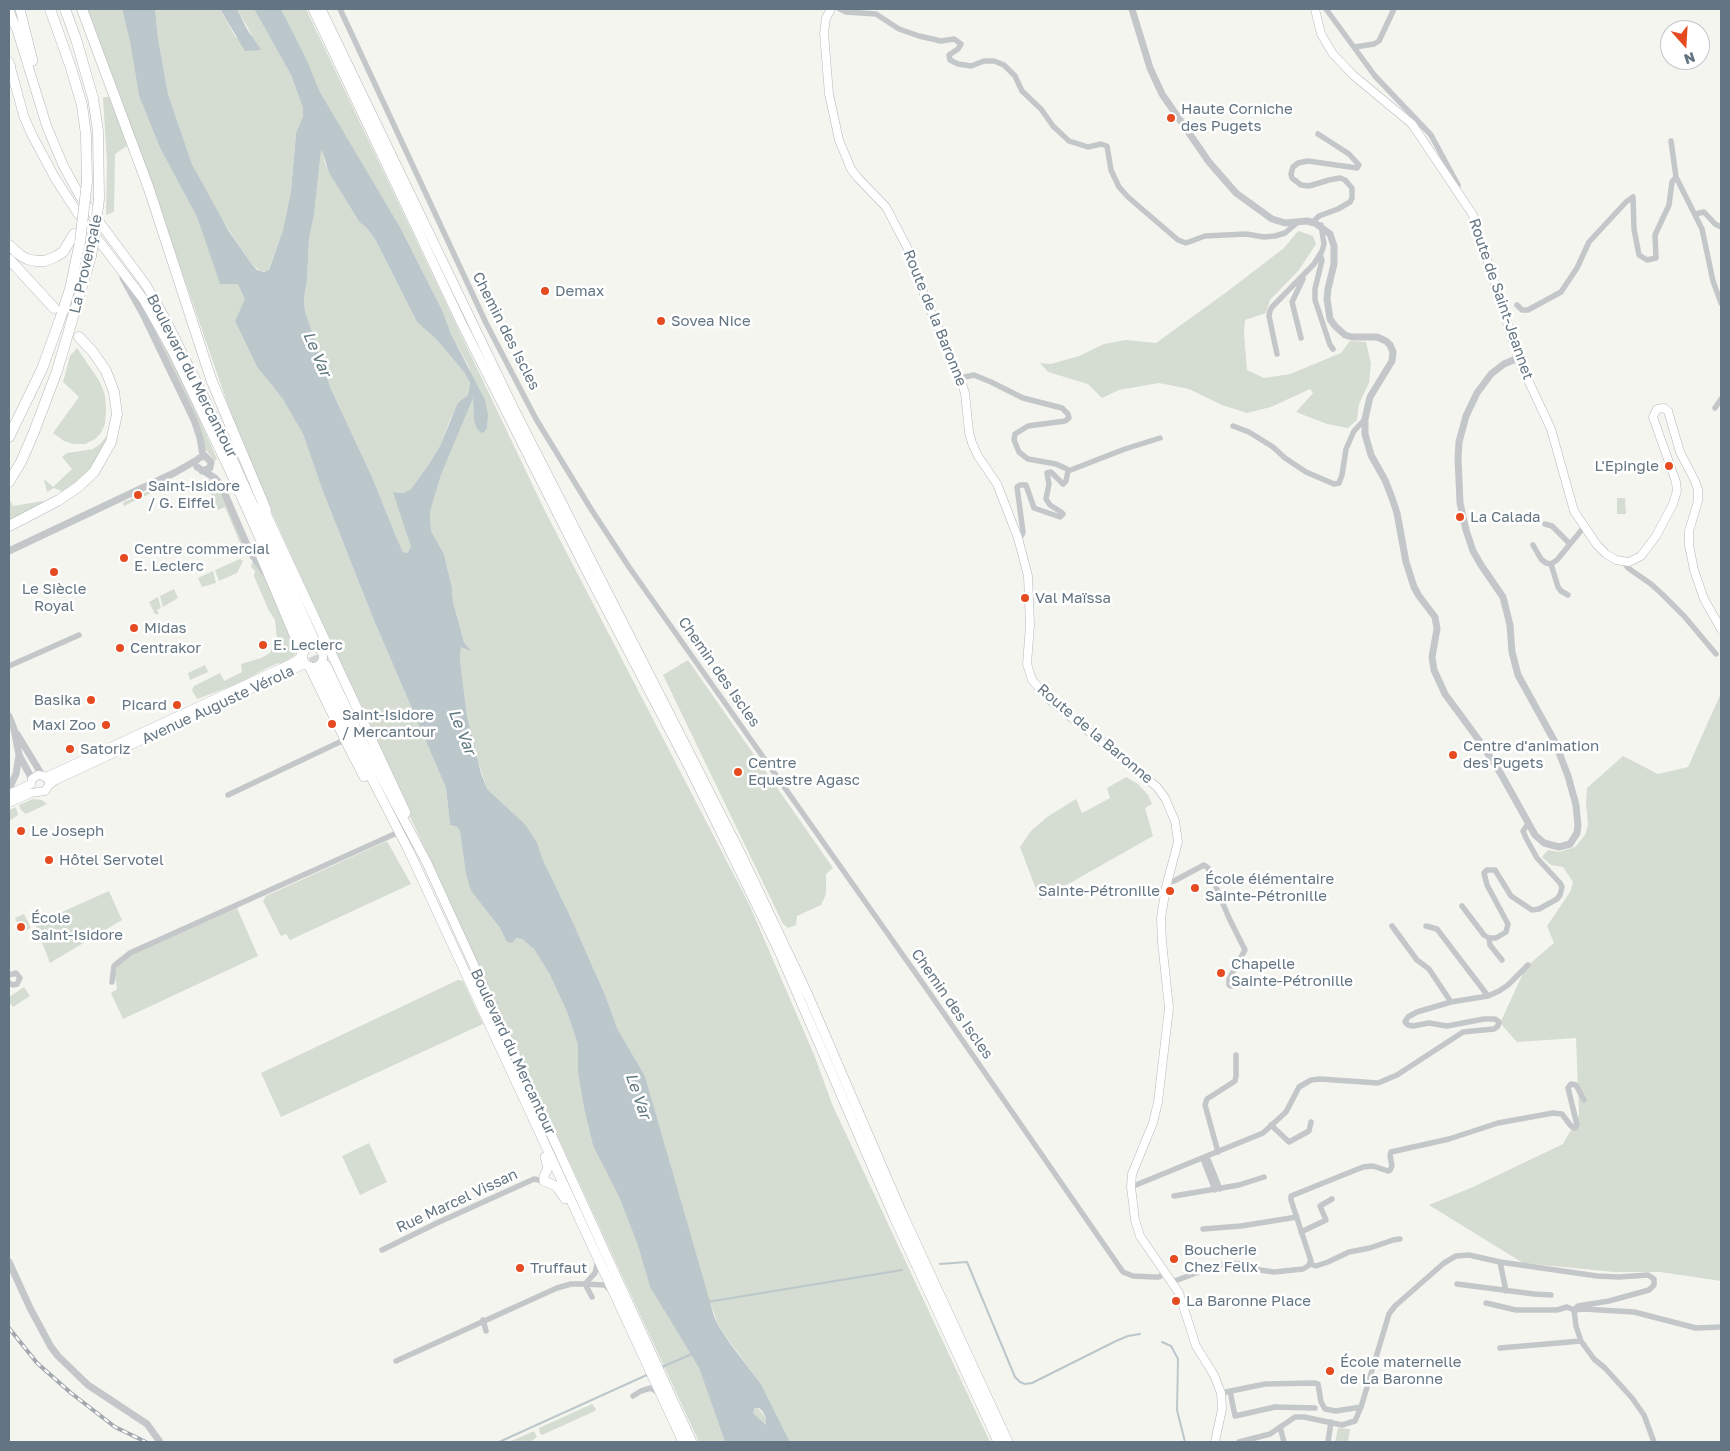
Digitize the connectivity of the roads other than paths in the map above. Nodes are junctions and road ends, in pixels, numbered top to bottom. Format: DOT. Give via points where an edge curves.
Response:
graph roads {
  1 [pos="20,9"];
  2 [pos="50,9"];
  3 [pos="65,9"];
  4 [pos="82,9"];
  5 [pos="313,9"];
  6 [pos="321,9"];
  7 [pos="340,9"];
  8 [pos="831,9"];
  9 [pos="840,9"];
  10 [pos="1132,9"];
  11 [pos="1315,9"];
  12 [pos="1326,9"];
  13 [pos="1394,9"];
  14 [pos="9,11"];
  15 [pos="1355,47"];
  16 [pos="9,64"];
  17 [pos="47,127"];
  18 [pos="1318,134"];
  19 [pos="1670,142"];
  20 [pos="1676,177"];
  21 [pos="1457,192"];
  22 [pos="1695,214"];
  23 [pos="1298,222"];
  24 [pos="1313,222"];
  25 [pos="1321,226"];
  26 [pos="1721,227"];
  27 [pos="77,238"];
  28 [pos="9,245"];
  29 [pos="1320,254"];
  30 [pos="9,259"];
  31 [pos="115,262"];
  32 [pos="1305,274"];
  33 [pos="1721,304"];
  34 [pos="1517,306"];
  35 [pos="54,308"];
  36 [pos="79,336"];
  37 [pos="1301,338"];
  38 [pos="1333,349"];
  39 [pos="1277,354"];
  40 [pos="1518,358"];
  41 [pos="960,378"];
  42 [pos="1721,399"];
  43 [pos="1715,408"];
  44 [pos="1365,419"];
  45 [pos="1233,426"];
  46 [pos="9,437"];
  47 [pos="1160,438"];
  48 [pos="200,463"];
  49 [pos="231,464"];
  50 [pos="1068,471"];
  51 [pos="9,482"];
  52 [pos="266,510"];
  53 [pos="1545,524"];
  54 [pos="9,526"];
  55 [pos="1584,527"];
  56 [pos="1018,538"];
  57 [pos="1570,543"];
  58 [pos="1533,545"];
  59 [pos="9,551"];
  60 [pos="1622,562"];
  61 [pos="1551,564"];
  62 [pos="271,580"];
  63 [pos="1568,595"];
  64 [pos="313,615"];
  65 [pos="1721,629"];
  66 [pos="79,635"];
  67 [pos="311,642"];
  68 [pos="322,651"];
  69 [pos="1716,654"];
  70 [pos="302,655"];
  71 [pos="307,665"];
  72 [pos="9,666"];
  73 [pos="9,716"];
  74 [pos="14,729"];
  75 [pos="367,732"];
  76 [pos="344,740"];
  77 [pos="19,755"];
  78 [pos="45,779"];
  79 [pos="32,782"];
  80 [pos="9,789"];
  81 [pos="36,792"];
  82 [pos="9,794"];
  83 [pos="228,795"];
  84 [pos="9,803"];
  85 [pos="1528,824"];
  86 [pos="400,832"];
  87 [pos="426,863"];
  88 [pos="1167,882"];
  89 [pos="1462,906"];
  90 [pos="1392,926"];
  91 [pos="1426,926"];
  92 [pos="1489,938"];
  93 [pos="1502,960"];
  94 [pos="1528,964"];
  95 [pos="9,975"];
  96 [pos="112,982"];
  97 [pos="1275,982"];
  98 [pos="9,983"];
  99 [pos="1488,996"];
  100 [pos="1451,1002"];
  101 [pos="1236,1055"];
  102 [pos="1584,1100"];
  103 [pos="1311,1122"];
  104 [pos="1272,1125"];
  105 [pos="541,1138"];
  106 [pos="1218,1152"];
  107 [pos="1205,1158"];
  108 [pos="1264,1177"];
  109 [pos="544,1181"];
  110 [pos="1131,1187"];
  111 [pos="1217,1190"];
  112 [pos="1174,1196"];
  113 [pos="1332,1199"];
  114 [pos="578,1216"];
  115 [pos="1297,1217"];
  116 [pos="1203,1229"];
  117 [pos="1301,1232"];
  118 [pos="1400,1239"];
  119 [pos="382,1250"];
  120 [pos="598,1260"];
  121 [pos="9,1262"];
  122 [pos="1500,1262"];
  123 [pos="1310,1264"];
  124 [pos="1165,1273"];
  125 [pos="1172,1282"];
  126 [pos="585,1284"];
  127 [pos="1457,1284"];
  128 [pos="1506,1291"];
  129 [pos="613,1292"];
  130 [pos="1551,1295"];
  131 [pos="592,1297"];
  132 [pos="1486,1303"];
  133 [pos="1574,1310"];
  134 [pos="483,1320"];
  135 [pos="1721,1327"];
  136 [pos="486,1331"];
  137 [pos="1581,1341"];
  138 [pos="1500,1348"];
  139 [pos="396,1360"];
  140 [pos="651,1364"];
  141 [pos="657,1377"];
  142 [pos="1230,1391"];
  143 [pos="1221,1393"];
  144 [pos="660,1395"];
  145 [pos="633,1396"];
  146 [pos="1361,1407"];
  147 [pos="1315,1408"];
  148 [pos="1332,1422"];
  149 [pos="1280,1427"];
  150 [pos="160,1442"];
  151 [pos="683,1442"];
  152 [pos="692,1442"];
  153 [pos="998,1442"];
  154 [pos="1008,1442"];
  155 [pos="1216,1442"];
  156 [pos="1239,1442"];
  157 [pos="1284,1442"];
  158 [pos="1328,1442"];
  159 [pos="1654,1442"];
  1 -- 17 [label="main road"];
  2 -- 27 [label="highway, La Provençale, bridge" via="82,105 86,135 85,209"];
  3 -- 51 [label="highway, La Provençale, bridge" via="93,98 98,131 99,199 90,256 57,371 34,432"];
  4 -- 52 [label="highway" via="149,189 211,379"];
  5 -- 153 [label="main road" via="461,322 691,771 778,949 894,1217"];
  6 -- 154 [label="main road" via="513,407 740,852 808,995 902,1213"];
  7 -- 124 [label="street, Chemin des Iscles" via="486,323 536,419 591,509 1123,1272 1154,1277"];
  8 -- 41 [label="main road, Route de la Baronne" via="824,32 829,100 838,140 851,169 886,207 909,251"];
  9 -- 23 [label="street" via="876,14 899,29 918,36 941,41 954,39 962,44 950,55 950,60 958,64 971,66 994,61 1004,65 1015,76 1022,91 1069,141 1088,147 1107,146 1111,170 1120,187 1178,240 1186,243 1205,236 1276,236"];
  10 -- 23 [label="street" via="1155,80 1209,162 1251,206 1279,222"];
  11 -- 21 [label="main road, Route de Saint-Jeannet" via="1321,34 1332,54 1412,124"];
  12 -- 15 [label="street"];
  13 -- 15 [label="street" via="1379,41"];
  14 -- 17 [label="main road, Boulevard du Mercantour"];
  15 -- 21 [label="street" via="1375,76 1430,135 1458,185"];
  16 -- 31 [label="main road, Boulevard du Mercantour" via="24,117 41,153 77,212"];
  17 -- 49 [label="main road, Boulevard du Mercantour" via="62,165 80,196 146,286 165,318 191,369"];
  18 -- 24 [label="street" via="1350,154 1359,166 1308,161 1293,167 1292,178 1300,185 1310,186 1340,178 1352,188 1350,202"];
  19 -- 20 [label="street"];
  20 -- 22 [label="street"];
  20 -- 34 [label="street" via="1672,182 1669,205 1655,235 1656,258 1647,260 1639,255 1632,197 1589,242 1561,292 1528,310"];
  21 -- 40 [label="main road, Route de Saint-Jeannet" via="1478,226"];
  22 -- 26 [label="street" via="1704,212"];
  22 -- 33 [label="street" via="1704,235 1713,282"];
  23 -- 24 [label="street"];
  24 -- 25 [label="street"];
  25 -- 29 [label="street" via="1324,244"];
  25 -- 44 [label="street" via="1330,234 1334,246 1327,299 1330,319 1339,332 1352,337 1382,339 1393,352 1392,361 1370,397"];
  27 -- 28 [label="highway" via="63,252 44,261 20,255"];
  27 -- 46 [label="highway, La Provençale" via="70,289 59,322 42,369"];
  29 -- 32 [label="street"];
  29 -- 38 [label="street" via="1322,260 1315,289 1316,300"];
  30 -- 35 [label="highway"];
  31 -- 48 [label="street" via="144,314 194,420 200,438"];
  31 -- 49 [label="main road, Boulevard du Mercantour" via="156,320"];
  32 -- 37 [label="street" via="1292,302"];
  32 -- 39 [label="street" via="1270,311"];
  36 -- 54 [label="highway" via="106,371 114,392 117,414 111,442 94,472 78,487"];
  40 -- 55 [label="main road, Route de Saint-Jeannet" via="1551,429 1572,506"];
  40 -- 85 [label="street" via="1495,370 1483,383 1461,430 1458,458 1460,503 1466,530 1481,565 1503,598 1518,675 1559,750 1576,805 1577,833 1570,844 1559,847 1544,843"];
  41 -- 50 [label="street" via="974,375 1023,398 1066,410 1068,418 1065,421 1028,426 1015,434 1014,440 1019,452 1028,458 1056,464"];
  41 -- 56 [label="main road, Route de la Baronne" via="972,443 997,484"];
  42 -- 43 [label="street"];
  44 -- 45 [label="street" via="1354,430 1346,449 1342,476 1339,483 1334,484 1306,472 1273,447"];
  44 -- 85 [label="street" via="1367,445 1392,498 1412,581 1436,617 1432,657 1436,675 1445,694 1501,774"];
  47 -- 50 [label="street" via="1124,448"];
  48 -- 59 [label="street"];
  48 -- 62 [label="street" via="221,485 250,552"];
  49 -- 52 [label="main road"];
  49 -- 62 [label="main road"];
  49 -- 67 [label="main road, Boulevard du Mercantour"];
  50 -- 56 [label="street" via="1063,484 1052,472 1047,473 1046,499 1063,514 1060,517 1034,508 1026,486 1018,487 1023,532"];
  52 -- 64 [label="main road"];
  53 -- 57 [label="street" via="1552,526"];
  55 -- 57 [label="street"];
  55 -- 60 [label="main road, Route de Saint-Jeannet" via="1602,550"];
  56 -- 88 [label="main road, Route de la Baronne" via="1028,576 1030,625 1027,664 1032,680 1050,700 1157,786 1175,821 1178,835"];
  57 -- 61 [label="street"];
  58 -- 61 [label="street" via="1541,559"];
  60 -- 65 [label="main road" via="1638,558 1648,548 1676,498 1675,478 1653,417 1656,410 1664,408 1670,414 1680,452 1697,487 1698,501 1689,531 1690,552 1702,593"];
  60 -- 69 [label="street" via="1652,584"];
  61 -- 63 [label="street" via="1558,588"];
  62 -- 70 [label="main road"];
  64 -- 68 [label="main road" via="322,639"];
  64 -- 75 [label="main road"];
  66 -- 72 [label="street"];
  68 -- 70 [label="main road" via="312,647"];
  68 -- 71 [label="main road" via="321,662 316,666"];
  68 -- 75 [label="main road" via="332,662"];
  70 -- 71 [label="main road"];
  70 -- 78 [label="main road, Avenue Auguste Vérola" via="285,666"];
  71 -- 76 [label="main road"];
  71 -- 78 [label="main road, Avenue Auguste Vérola"];
  73 -- 74 [label="street"];
  74 -- 77 [label="street"];
  74 -- 78 [label="street"];
  75 -- 87 [label="main road"];
  76 -- 83 [label="street"];
  76 -- 86 [label="main road"];
  77 -- 79 [label="street"];
  77 -- 80 [label="street"];
  78 -- 79 [label="main road" via="38,775"];
  78 -- 81 [label="main road" via="45,791"];
  79 -- 81 [label="main road"];
  79 -- 82 [label="main road"];
  81 -- 84 [label="main road"];
  85 -- 92 [label="street" via="1523,831 1531,849 1560,883 1562,891 1557,899 1532,910 1512,896 1495,870 1487,870 1484,873 1486,885 1508,924 1503,935"];
  86 -- 87 [label="main road, Boulevard du Mercantour" via="356,748 322,667"];
  86 -- 96 [label="street" via="130,953 114,966"];
  86 -- 105 [label="main road, Boulevard du Mercantour"];
  87 -- 140 [label="main road, Boulevard du Mercantour"];
  88 -- 97 [label="street" via="1204,865 1208,868 1245,950 1229,985"];
  88 -- 110 [label="main road, Route de la Baronne" via="1161,928 1169,1008 1158,1102 1132,1174"];
  89 -- 92 [label="street"];
  90 -- 100 [label="street" via="1417,960 1429,969"];
  91 -- 99 [label="street" via="1437,929"];
  92 -- 93 [label="street" via="1490,945"];
  94 -- 99 [label="street" via="1508,985"];
  95 -- 98 [label="street" via="13,972 18,974 20,980 15,985"];
  99 -- 100 [label="street"];
  100 -- 104 [label="street" via="1417,1012 1405,1022 1413,1026 1430,1023 1447,1026 1495,1019 1498,1026 1463,1032 1397,1075 1378,1083 1311,1080 1299,1087 1286,1112"];
  101 -- 106 [label="street" via="1235,1081 1208,1099 1205,1105"];
  102 -- 115 [label="street" via="1576,1085 1571,1084 1568,1088 1578,1125 1575,1128 1562,1114 1553,1113 1498,1123 1449,1139 1391,1152 1392,1166 1388,1171 1364,1167 1291,1196"];
  103 -- 104 [label="street" via="1309,1131 1288,1142"];
  104 -- 106 [label="street" via="1263,1134"];
  105 -- 109 [label="main road" via="548,1168"];
  105 -- 114 [label="main road, Boulevard du Mercantour"];
  106 -- 107 [label="street"];
  107 -- 110 [label="street"];
  107 -- 111 [label="street"];
  108 -- 111 [label="street"];
  109 -- 114 [label="main road" via="556,1186 571,1211"];
  109 -- 119 [label="street, Rue Marcel Vissan" via="534,1179"];
  110 -- 124 [label="main road, Route de la Baronne" via="1140,1236"];
  111 -- 112 [label="street"];
  113 -- 117 [label="street" via="1320,1206 1326,1220"];
  114 -- 120 [label="main road, Boulevard du Mercantour"];
  115 -- 116 [label="street"];
  115 -- 117 [label="street"];
  117 -- 123 [label="street"];
  118 -- 123 [label="street" via="1349,1252 1316,1266"];
  120 -- 126 [label="street" via="595,1273"];
  120 -- 129 [label="main road, Boulevard du Mercantour"];
  121 -- 150 [label="street" via="41,1329 58,1356 84,1382 147,1424"];
  122 -- 128 [label="street"];
  122 -- 133 [label="street" via="1597,1276 1648,1275 1654,1279 1654,1286 1649,1290 1578,1306"];
  122 -- 146 [label="street" via="1469,1255 1456,1256 1396,1306 1389,1314"];
  123 -- 125 [label="street" via="1304,1269 1274,1272 1230,1263"];
  124 -- 125 [label="main road, Route de la Baronne"];
  125 -- 143 [label="main road, Route de la Baronne" via="1183,1300 1196,1346"];
  126 -- 129 [label="street" via="605,1286"];
  126 -- 131 [label="street"];
  126 -- 134 [label="street" via="557,1288"];
  127 -- 128 [label="street"];
  128 -- 130 [label="street"];
  129 -- 140 [label="main road, Boulevard du Mercantour"];
  132 -- 133 [label="street" via="1516,1310 1567,1307"];
  133 -- 135 [label="street" via="1634,1312 1696,1328"];
  133 -- 137 [label="street"];
  134 -- 136 [label="street"];
  134 -- 139 [label="street"];
  137 -- 138 [label="street"];
  137 -- 159 [label="street" via="1632,1398 1644,1415"];
  140 -- 141 [label="main road, Boulevard du Mercantour"];
  141 -- 144 [label="main road, Boulevard du Mercantour"];
  141 -- 152 [label="main road, Boulevard du Mercantour"];
  142 -- 143 [label="street"];
  142 -- 146 [label="street" via="1265,1384 1314,1383 1318,1384 1325,1409 1336,1411"];
  142 -- 147 [label="street" via="1235,1416 1275,1407"];
  143 -- 155 [label="main road, Route de la Baronne" via="1222,1409"];
  144 -- 145 [label="street" via="651,1388"];
  144 -- 151 [label="main road, Boulevard du Mercantour"];
  146 -- 148 [label="street" via="1358,1416 1350,1423"];
  148 -- 149 [label="street" via="1295,1417"];
  148 -- 158 [label="street"];
  149 -- 156 [label="street" via="1270,1434"];
  149 -- 157 [label="street"];
}
